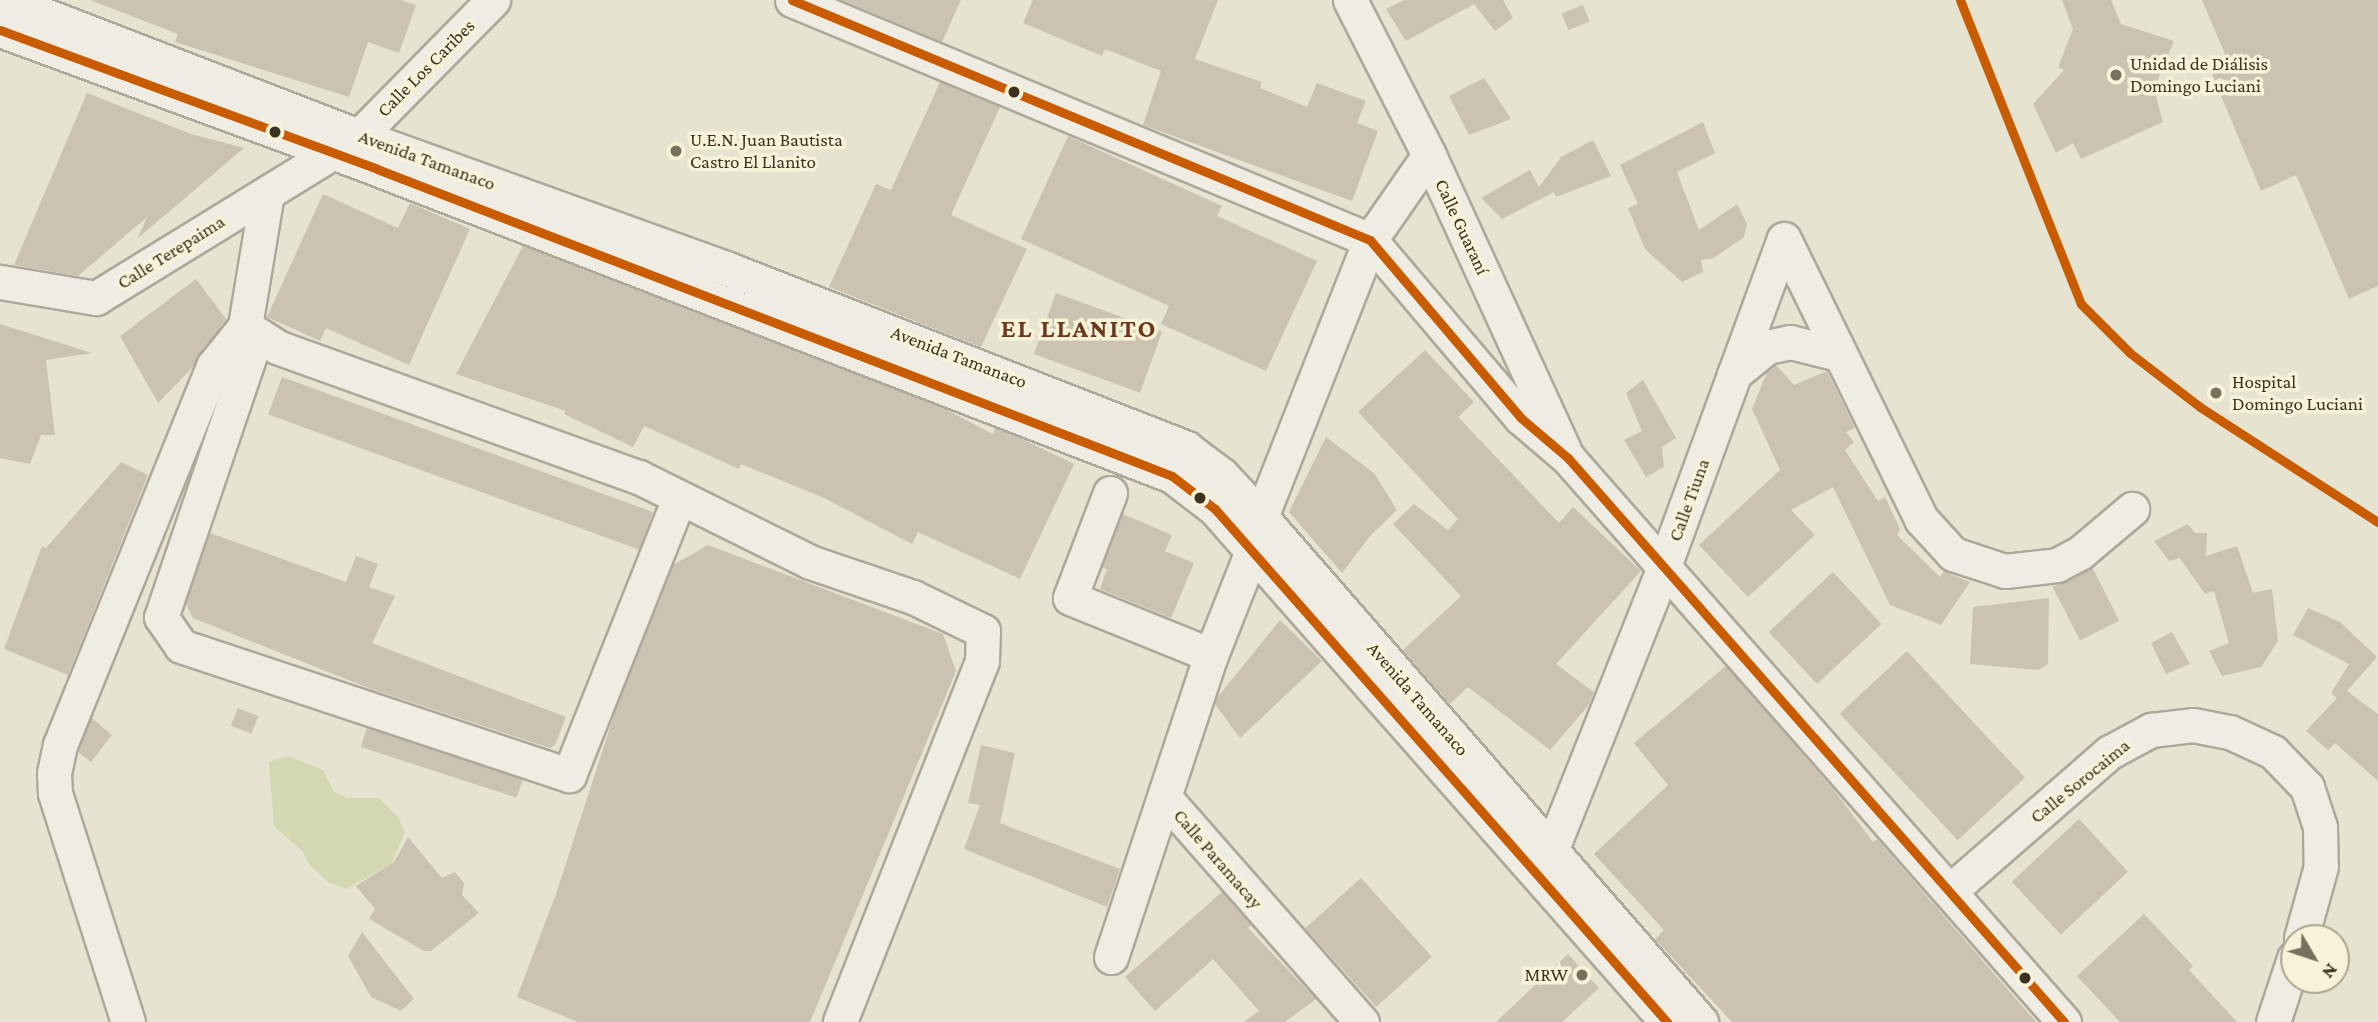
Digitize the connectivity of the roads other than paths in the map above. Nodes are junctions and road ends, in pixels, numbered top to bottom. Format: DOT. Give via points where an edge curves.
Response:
graph roads {
  1 [pos="6,0"];
  2 [pos="493,0"];
  3 [pos="792,0"];
  4 [pos="1350,0"];
  5 [pos="826,6"];
  6 [pos="0,30"];
  7 [pos="359,136"];
  8 [pos="328,155"];
  9 [pos="1429,155"];
  10 [pos="267,193"];
  11 [pos="1370,240"];
  12 [pos="0,282"];
  13 [pos="251,330"];
  14 [pos="1839,354"];
  15 [pos="1734,375"];
  16 [pos="1568,458"];
  17 [pos="1110,493"];
  18 [pos="679,499"];
  19 [pos="2132,509"];
  20 [pos="1261,517"];
  21 [pos="1252,551"];
  22 [pos="1664,569"];
  23 [pos="1211,655"];
  24 [pos="1164,797"];
  25 [pos="1544,863"];
  26 [pos="1951,890"];
  27 [pos="2305,924"];
  28 [pos="1111,957"];
  29 [pos="2282,994"];
  30 [pos="128,1022"];
  31 [pos="840,1022"];
  32 [pos="1362,1022"];
  33 [pos="1667,1022"];
  34 [pos="1701,1022"];
  35 [pos="2064,1022"];
  36 [pos="2273,1022"];
  1 -- 7 [label="street, Avenida Tamanaco"];
  2 -- 7 [label="street, Calle Los Caribes"];
  3 -- 5 [label="street"];
  4 -- 9 [label="street, Calle Guaraní"];
  5 -- 11 [label="street"];
  6 -- 8 [label="street, Avenida Tamanaco"];
  7 -- 8 [label="street, Calle Los Caribes"];
  7 -- 20 [label="street, Avenida Tamanaco" via="728,268 1151,432 1205,461"];
  8 -- 10 [label="street, Calle Terepaima"];
  8 -- 21 [label="street, Avenida Tamanaco" via="377,169 1139,460 1194,491"];
  9 -- 11 [label="street"];
  9 -- 16 [label="street, Calle Guaraní"];
  10 -- 12 [label="street, Calle Terepaima" via="96,298"];
  10 -- 13 [label="street"];
  11 -- 16 [label="street" via="1521,418"];
  11 -- 20 [label="street"];
  13 -- 18 [label="street" via="277,347 639,477"];
  13 -- 18 [label="street" via="161,617 181,646 569,775"];
  13 -- 30 [label="street" via="213,366 60,745 54,773 55,793"];
  14 -- 15 [label="street" via="1790,342 1767,347"];
  14 -- 15 [label="street, Calle Tiuna" via="1784,239"];
  14 -- 19 [label="street" via="1921,519 1953,554 2005,571 2057,565 2092,544"];
  15 -- 22 [label="street, Calle Tiuna"];
  16 -- 22 [label="street"];
  17 -- 23 [label="street" via="1070,598"];
  18 -- 31 [label="street" via="810,562 913,597 983,631 982,661"];
  20 -- 25 [label="street, Avenida Tamanaco"];
  21 -- 23 [label="street, Calle Paramacay"];
  21 -- 25 [label="street, Avenida Tamanaco"];
  22 -- 25 [label="street, Calle Tiuna"];
  22 -- 26 [label="street"];
  23 -- 24 [label="street, Calle Paramacay"];
  24 -- 28 [label="street"];
  24 -- 32 [label="street, Calle Paramacay"];
  25 -- 33 [label="street, Avenida Tamanaco"];
  25 -- 34 [label="street, Avenida Tamanaco"];
  26 -- 27 [label="street, Calle Sorocaima" via="2064,790 2132,738 2173,724 2211,727 2273,752 2307,787 2320,827 2321,866"];
  26 -- 35 [label="street"];
  29 -- 36 [label="street"];
}
